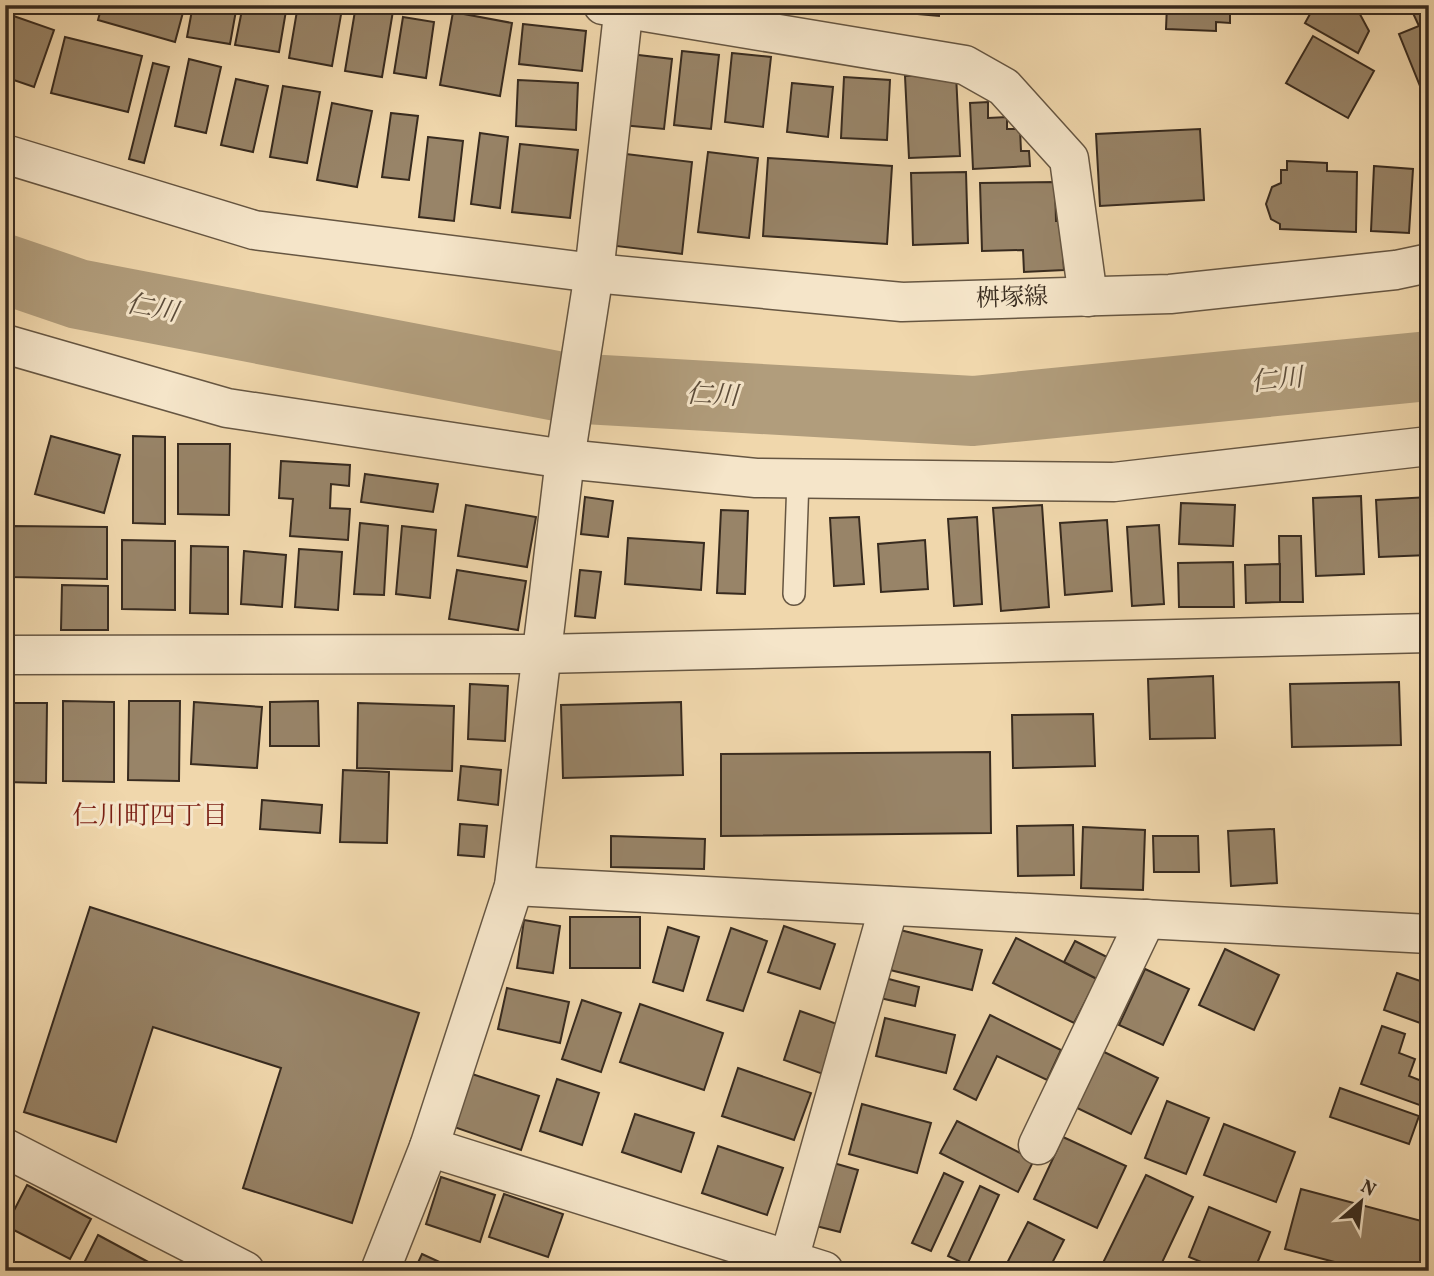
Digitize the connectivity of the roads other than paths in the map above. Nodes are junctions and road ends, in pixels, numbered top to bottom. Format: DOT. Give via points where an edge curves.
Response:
graph roads {
  1 [pos="617,7"];
  2 [pos="5,154"];
  3 [pos="1429,263"];
  4 [pos="594,273"];
  5 [pos="1087,297"];
  6 [pos="5,344"];
  7 [pos="1429,446"];
  8 [pos="565,460"];
  9 [pos="798,479"];
  10 [pos="794,594"];
  11 [pos="1429,633"];
  12 [pos="541,654"];
  13 [pos="5,655"];
  14 [pos="514,886"];
  15 [pos="889,906"];
  16 [pos="1146,919"];
  17 [pos="1429,934"];
  18 [pos="1038,1145"];
  19 [pos="429,1147"];
  20 [pos="5,1148"];
  21 [pos="789,1259"];
  22 [pos="245,1271"];
  23 [pos="380,1271"];
  24 [pos="824,1271"];
  1 -- 4 [label="street"];
  1 -- 5 [label="street" via="965,65 1004,87 1069,159"];
  2 -- 4 [label="street, 桝塚線" via="254,230"];
  3 -- 5 [label="street, 桝塚線" via="1170,294"];
  4 -- 5 [label="street, 桝塚線" via="902,302"];
  4 -- 8 [label="street"];
  6 -- 8 [label="street" via="227,408"];
  7 -- 9 [label="street" via="1114,482"];
  8 -- 9 [label="street"];
  8 -- 12 [label="street"];
  9 -- 10 [label="lane"];
  11 -- 12 [label="street"];
  12 -- 13 [label="street"];
  12 -- 14 [label="street"];
  14 -- 15 [label="street"];
  14 -- 19 [label="street"];
  15 -- 16 [label="street"];
  15 -- 21 [label="street"];
  16 -- 17 [label="street"];
  16 -- 18 [label="street"];
  19 -- 21 [label="street"];
  19 -- 23 [label="street"];
  20 -- 22 [label="street"];
  21 -- 24 [label="street"];
}
